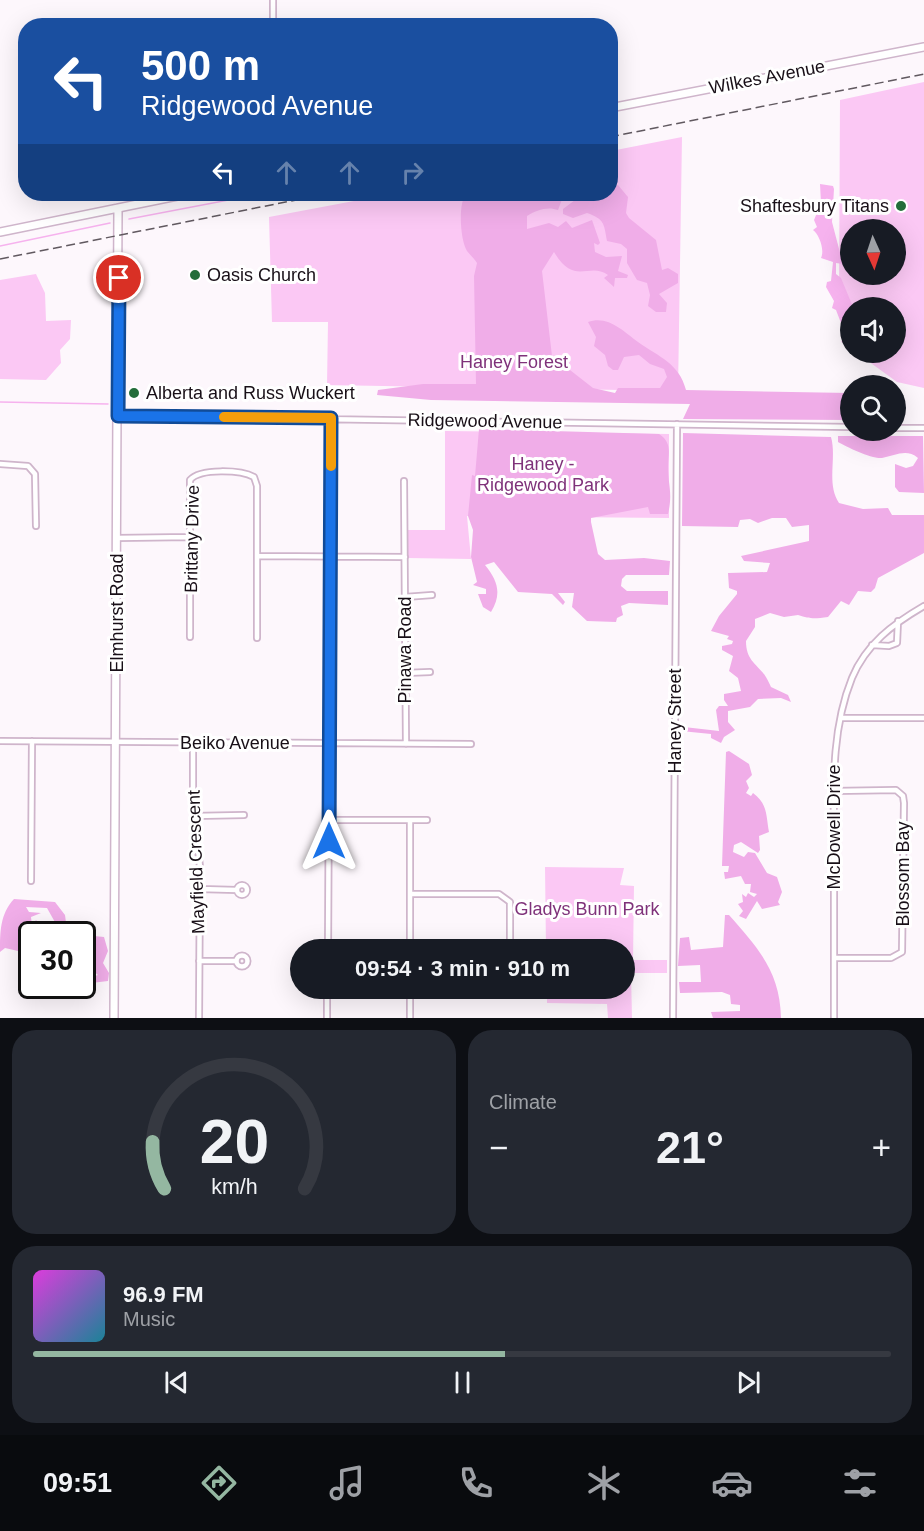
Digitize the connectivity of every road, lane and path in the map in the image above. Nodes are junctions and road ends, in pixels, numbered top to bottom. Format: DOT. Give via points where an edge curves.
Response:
graph roads {
  1 [pos="273,0"];
  2 [pos="273,18"];
  3 [pos="924,47"];
  4 [pos="618,106"];
  5 [pos="152,201"];
  6 [pos="118,208"];
  7 [pos="0,232"];
  8 [pos="118,416"];
  9 [pos="331,418"];
  10 [pos="677,424"];
  11 [pos="840,427"];
  12 [pos="906,428"];
  13 [pos="924,428"];
  14 [pos="0,464"];
  15 [pos="404,481"];
  16 [pos="36,526"];
  17 [pos="190,537"];
  18 [pos="117,538"];
  19 [pos="258,556"];
  20 [pos="330,556"];
  21 [pos="405,557"];
  22 [pos="432,596"];
  23 [pos="405,597"];
  24 [pos="924,606"];
  25 [pos="898,621"];
  26 [pos="190,637"];
  27 [pos="257,638"];
  28 [pos="873,645"];
  29 [pos="430,672"];
  30 [pos="405,673"];
  31 [pos="842,718"];
  32 [pos="924,718"];
  33 [pos="0,741"];
  34 [pos="32,741"];
  35 [pos="117,741"];
  36 [pos="193,743"];
  37 [pos="329,743"];
  38 [pos="406,744"];
  39 [pos="471,744"];
  40 [pos="834,791"];
  41 [pos="194,816"];
  42 [pos="244,816"];
  43 [pos="329,820"];
  44 [pos="427,820"];
  45 [pos="410,821"];
  46 [pos="32,881"];
  47 [pos="200,889"];
  48 [pos="237,890"];
  49 [pos="411,894"];
  50 [pos="327,939"];
  51 [pos="410,939"];
  52 [pos="510,939"];
  53 [pos="834,957"];
  54 [pos="199,961"];
  55 [pos="236,961"];
  56 [pos="327,999"];
  57 [pos="410,999"];
  58 [pos="114,1018"];
  59 [pos="199,1018"];
  60 [pos="327,1018"];
  61 [pos="410,1018"];
  62 [pos="673,1018"];
  63 [pos="834,1018"];
  1 -- 2 [label="street"];
  3 -- 4 [label="street, Wilkes Avenue"];
  5 -- 6 [label="street"];
  6 -- 7 [label="street"];
  6 -- 8 [label="street, Elmhurst Road"];
  8 -- 9 [label="street, Ridgewood Avenue"];
  8 -- 18 [label="street, Elmhurst Road"];
  9 -- 10 [label="street, Ridgewood Avenue"];
  9 -- 20 [label="street"];
  10 -- 11 [label="street, Ridgewood Avenue"];
  10 -- 62 [label="street, Haney Street"];
  12 -- 13 [label="street"];
  14 -- 16 [label="street" via="28,466 35,474"];
  15 -- 21 [label="street, Pinawa Road"];
  17 -- 18 [label="street"];
  17 -- 19 [label="street, Brittany Drive" via="193,476 251,475 257,486"];
  17 -- 26 [label="street, Brittany Drive"];
  18 -- 35 [label="street, Elmhurst Road"];
  19 -- 20 [label="street"];
  19 -- 27 [label="street, Brittany Drive"];
  20 -- 21 [label="street"];
  20 -- 37 [label="street"];
  21 -- 23 [label="street, Pinawa Road"];
  22 -- 23 [label="street"];
  23 -- 30 [label="street, Pinawa Road"];
  24 -- 25 [label="street, McDowell Drive"];
  25 -- 28 [label="street, McDowell Drive"];
  25 -- 28 [label="street" via="897,643"];
  28 -- 31 [label="street, McDowell Drive" via="852,678"];
  29 -- 30 [label="street"];
  30 -- 38 [label="street, Pinawa Road"];
  31 -- 32 [label="street"];
  31 -- 40 [label="street, McDowell Drive" via="834,761"];
  33 -- 34 [label="street, Beiko Avenue"];
  34 -- 35 [label="street, Beiko Avenue"];
  34 -- 46 [label="street"];
  35 -- 36 [label="street, Beiko Avenue"];
  35 -- 58 [label="street, Elmhurst Road"];
  36 -- 37 [label="street, Beiko Avenue"];
  36 -- 41 [label="street, Mayfield Crescent"];
  37 -- 38 [label="street, Beiko Avenue"];
  37 -- 43 [label="street"];
  38 -- 39 [label="street, Beiko Avenue"];
  40 -- 53 [label="street, McDowell Drive"];
  40 -- 53 [label="street, Blossom Bay" via="896,790 903,796 904,815 902,952 891,958"];
  41 -- 42 [label="street"];
  41 -- 47 [label="street, Mayfield Crescent"];
  43 -- 45 [label="street"];
  43 -- 50 [label="street"];
  44 -- 45 [label="street"];
  45 -- 49 [label="street"];
  47 -- 48 [label="street"];
  47 -- 54 [label="street, Mayfield Crescent"];
  49 -- 51 [label="street"];
  49 -- 52 [label="street" via="500,894 510,902"];
  53 -- 63 [label="street, McDowell Drive"];
  54 -- 55 [label="street"];
  54 -- 59 [label="street, Mayfield Crescent"];
  56 -- 60 [label="street"];
  57 -- 61 [label="street"];
}
